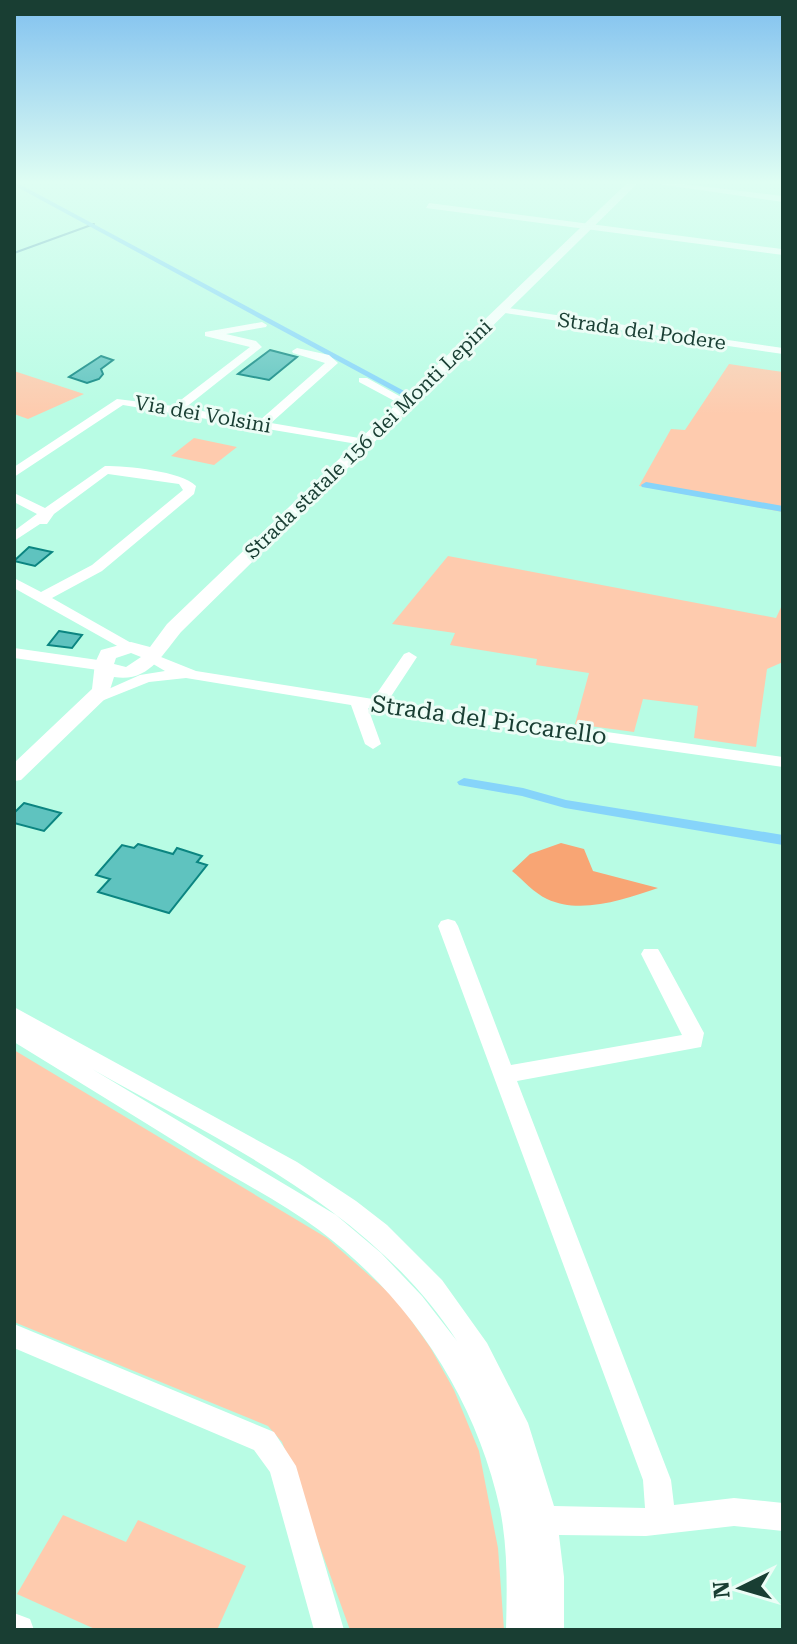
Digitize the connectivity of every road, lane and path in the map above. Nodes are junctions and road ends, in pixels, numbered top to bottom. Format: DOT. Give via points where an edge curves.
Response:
graph roads {
  1 [pos="554,261"];
  2 [pos="502,310"];
  3 [pos="262,325"];
  4 [pos="297,351"];
  5 [pos="783,351"];
  6 [pos="363,380"];
  7 [pos="406,403"];
  8 [pos="177,409"];
  9 [pos="262,425"];
  10 [pos="365,443"];
  11 [pos="14,473"];
  12 [pos="14,497"];
  13 [pos="46,515"];
  14 [pos="14,540"];
  15 [pos="14,582"];
  16 [pos="42,597"];
  17 [pos="99,630"];
  18 [pos="169,634"];
  19 [pos="14,653"];
  20 [pos="409,657"];
  21 [pos="51,659"];
  22 [pos="137,659"];
  23 [pos="71,661"];
  24 [pos="106,662"];
  25 [pos="176,672"];
  26 [pos="94,699"];
  27 [pos="358,701"];
  28 [pos="378,704"];
  29 [pos="373,744"];
  30 [pos="783,762"];
  31 [pos="14,775"];
  32 [pos="448,926"];
  33 [pos="651,954"];
  34 [pos="14,1015"];
  35 [pos="14,1032"];
  36 [pos="504,1075"];
  37 [pos="14,1336"];
  38 [pos="783,1517"];
  39 [pos="543,1520"];
  40 [pos="661,1521"];
  41 [pos="329,1630"];
  42 [pos="521,1630"];
  43 [pos="549,1630"];
  1 -- 2 [label="main road, Strada statale 156 dei Monti Lepini"];
  2 -- 5 [label="street, Strada del Podere"];
  2 -- 7 [label="main road, Strada statale 156 dei Monti Lepini"];
  3 -- 8 [label="street" via="209,334 257,347"];
  4 -- 9 [label="street" via="332,363"];
  6 -- 7 [label="street"];
  7 -- 10 [label="main road, Strada statale 156 dei Monti Lepini"];
  8 -- 9 [label="street, Via dei Volsini"];
  8 -- 11 [label="street, Via dei Volsini" via="116,402"];
  9 -- 10 [label="street, Via dei Volsini"];
  10 -- 18 [label="main road, Strada statale 156 dei Monti Lepini"];
  12 -- 13 [label="street"];
  13 -- 14 [label="street"];
  13 -- 16 [label="street" via="108,469 183,481 191,488 97,568"];
  15 -- 16 [label="street"];
  16 -- 17 [label="street"];
  17 -- 22 [label="street"];
  17 -- 24 [label="street"];
  18 -- 22 [label="main road, Strada statale 156 dei Monti Lepini"];
  18 -- 25 [label="street" via="164,657"];
  19 -- 21 [label="street"];
  20 -- 28 [label="street"];
  21 -- 23 [label="street"];
  21 -- 24 [label="street"];
  22 -- 24 [label="main road" via="121,673"];
  22 -- 25 [label="street, Strada del Piccarello"];
  22 -- 26 [label="main road"];
  23 -- 24 [label="street"];
  23 -- 26 [label="street" via="93,674"];
  24 -- 26 [label="main road" via="103,688"];
  25 -- 26 [label="street, Strada del Piccarello"];
  25 -- 27 [label="street, Strada del Piccarello"];
  26 -- 31 [label="main road"];
  27 -- 28 [label="street, Strada del Piccarello"];
  27 -- 29 [label="street"];
  28 -- 30 [label="street, Strada del Piccarello"];
  32 -- 36 [label="street"];
  33 -- 36 [label="street" via="693,1041"];
  34 -- 39 [label="street" via="314,1184 394,1246 440,1294 484,1362 518,1434"];
  35 -- 42 [label="street" via="327,1222 369,1254 417,1304 469,1385 503,1469 521,1538"];
  36 -- 40 [label="street" via="657,1480"];
  37 -- 41 [label="street" via="264,1441 285,1475"];
  38 -- 40 [label="street" via="725,1512"];
  39 -- 40 [label="street"];
  39 -- 43 [label="street"];
}
